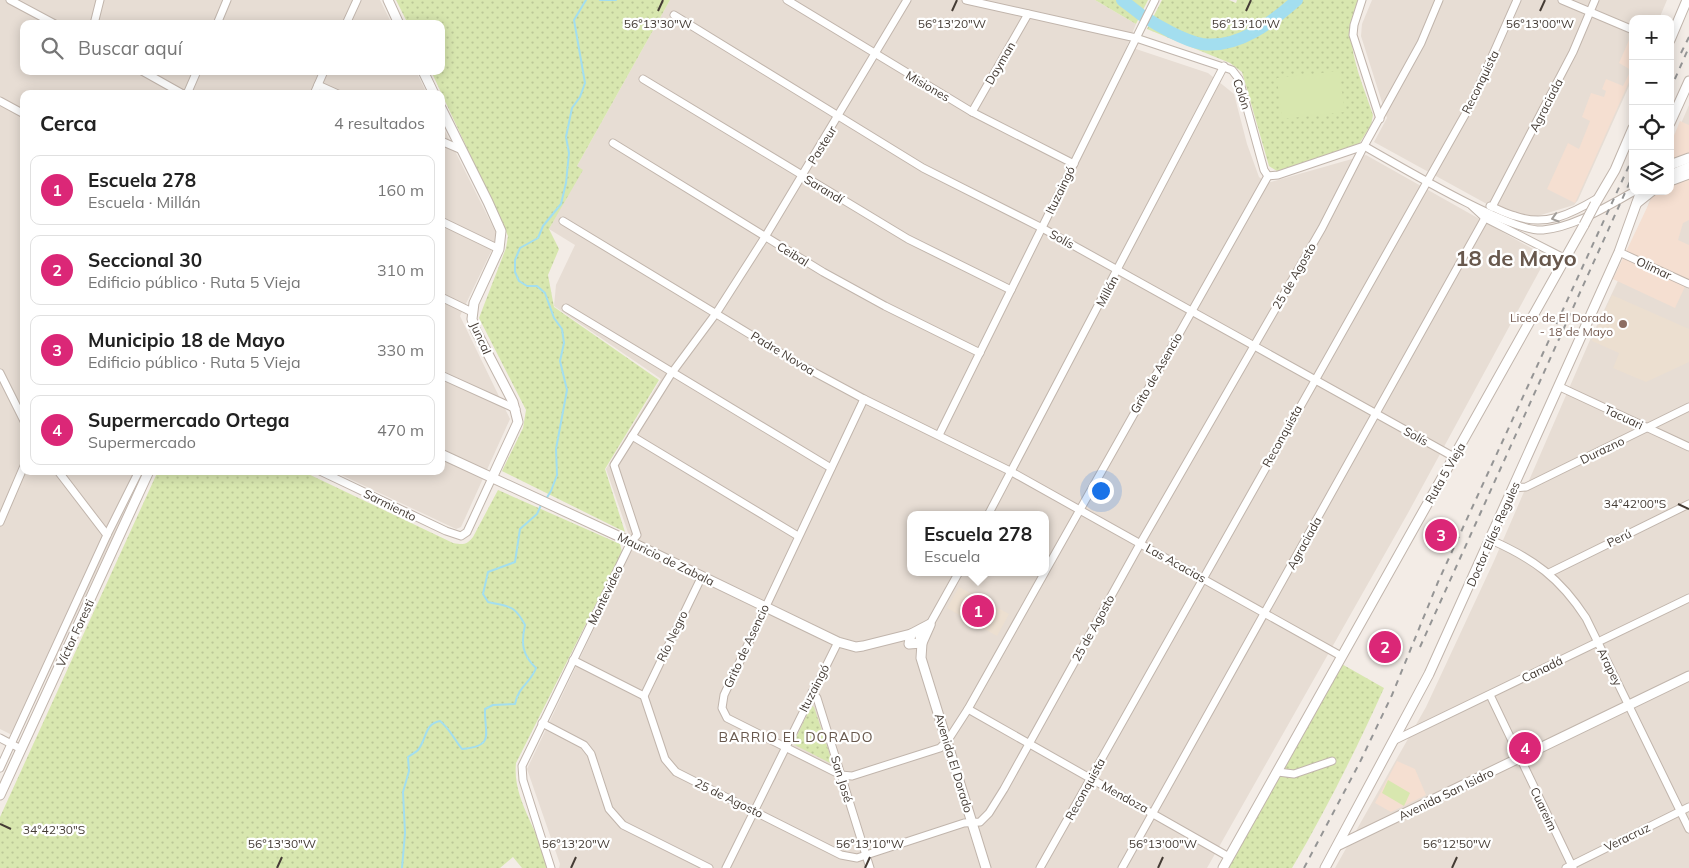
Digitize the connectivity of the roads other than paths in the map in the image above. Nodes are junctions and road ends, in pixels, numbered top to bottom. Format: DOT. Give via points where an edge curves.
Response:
graph roads {
  1 [pos="10,0"];
  2 [pos="100,0"];
  3 [pos="227,0"];
  4 [pos="357,0"];
  5 [pos="388,0"];
  6 [pos="787,0"];
  7 [pos="906,0"];
  8 [pos="966,0"];
  9 [pos="1155,0"];
  10 [pos="1362,0"];
  11 [pos="1439,0"];
  12 [pos="1517,0"];
  13 [pos="1562,0"];
  14 [pos="1595,0"];
  15 [pos="1687,0"];
  16 [pos="1590,12"];
  17 [pos="1028,14"];
  18 [pos="674,15"];
  19 [pos="48,20"];
  20 [pos="95,20"];
  21 [pos="219,20"];
  22 [pos="348,20"];
  23 [pos="397,20"];
  24 [pos="1629,28"];
  25 [pos="1674,31"];
  26 [pos="1136,38"];
  27 [pos="875,55"];
  28 [pos="1224,66"];
  29 [pos="149,75"];
  30 [pos="195,75"];
  31 [pos="322,75"];
  32 [pos="425,75"];
  33 [pos="643,79"];
  34 [pos="1689,81"];
  35 [pos="318,85"];
  36 [pos="176,90"];
  37 [pos="189,90"];
  38 [pos="316,90"];
  39 [pos="329,90"];
  40 [pos="432,90"];
  41 [pos="0,101"];
  42 [pos="20,112"];
  43 [pos="972,112"];
  44 [pos="1674,114"];
  45 [pos="840,115"];
  46 [pos="445,116"];
  47 [pos="1380,120"];
  48 [pos="1629,137"];
  49 [pos="445,143"];
  50 [pos="613,143"];
  51 [pos="1364,146"];
  52 [pos="462,150"];
  53 [pos="1689,158"];
  54 [pos="1674,163"];
  55 [pos="1074,164"];
  56 [pos="1689,166"];
  57 [pos="1674,172"];
  58 [pos="1689,174"];
  59 [pos="802,176"];
  60 [pos="1268,176"];
  61 [pos="1426,180"];
  62 [pos="1674,180"];
  63 [pos="1638,196"];
  64 [pos="1466,200"];
  65 [pos="1597,201"];
  66 [pos="1492,207"];
  67 [pos="1486,218"];
  68 [pos="563,221"];
  69 [pos="445,223"];
  70 [pos="1042,228"];
  71 [pos="766,237"];
  72 [pos="499,249"];
  73 [pos="1619,252"];
  74 [pos="1564,258"];
  75 [pos="1118,270"];
  76 [pos="1689,284"];
  77 [pos="1010,290"];
  78 [pos="445,299"];
  79 [pos="566,308"];
  80 [pos="1190,311"];
  81 [pos="472,312"];
  82 [pos="717,312"];
  83 [pos="1253,346"];
  84 [pos="980,353"];
  85 [pos="0,373"];
  86 [pos="671,374"];
  87 [pos="445,378"];
  88 [pos="1314,380"];
  89 [pos="1560,387"];
  90 [pos="864,399"];
  91 [pos="1689,407"];
  92 [pos="516,409"];
  93 [pos="20,413"];
  94 [pos="1376,414"];
  95 [pos="1647,428"];
  96 [pos="939,435"];
  97 [pos="632,436"];
  98 [pos="1689,447"];
  99 [pos="445,456"];
  100 [pos="1454,457"];
  101 [pos="831,468"];
  102 [pos="1010,471"];
  103 [pos="20,475"];
  104 [pos="61,475"];
  105 [pos="137,475"];
  106 [pos="147,475"];
  107 [pos="329,475"];
  108 [pos="492,478"];
  109 [pos="1514,488"];
  110 [pos="1689,504"];
  111 [pos="1080,509"];
  112 [pos="990,511"];
  113 [pos="0,522"];
  114 [pos="107,534"];
  115 [pos="798,536"];
  116 [pos="1491,540"];
  117 [pos="631,542"];
  118 [pos="1140,544"];
  119 [pos="1049,564"];
  120 [pos="1549,573"];
  121 [pos="702,576"];
  122 [pos="956,576"];
  123 [pos="1042,576"];
  124 [pos="1203,578"];
  125 [pos="1689,598"];
  126 [pos="765,607"];
  127 [pos="1266,614"];
  128 [pos="930,624"];
  129 [pos="913,633"];
  130 [pos="893,638"];
  131 [pos="838,642"];
  132 [pos="922,642"];
  133 [pos="1598,642"];
  134 [pos="909,644"];
  135 [pos="1341,656"];
  136 [pos="921,658"];
  137 [pos="573,660"];
  138 [pos="1689,676"];
  139 [pos="812,692"];
  140 [pos="644,696"];
  141 [pos="1490,696"];
  142 [pos="1629,706"];
  143 [pos="968,710"];
  144 [pos="542,723"];
  145 [pos="0,738"];
  146 [pos="948,740"];
  147 [pos="1395,740"];
  148 [pos="1029,743"];
  149 [pos="11,744"];
  150 [pos="784,747"];
  151 [pos="21,749"];
  152 [pos="1521,758"];
  153 [pos="1332,762"];
  154 [pos="0,768"];
  155 [pos="1278,772"];
  156 [pos="841,775"];
  157 [pos="1091,778"];
  158 [pos="0,795"];
  159 [pos="1689,807"];
  160 [pos="754,810"];
  161 [pos="1680,811"];
  162 [pos="1153,812"];
  163 [pos="973,822"];
  164 [pos="1689,829"];
  165 [pos="1339,845"];
  166 [pos="866,855"];
  167 [pos="1229,857"];
  168 [pos="1570,867"];
  169 [pos="551,868"];
  170 [pos="709,868"];
  171 [pos="726,868"];
  172 [pos="870,868"];
  173 [pos="986,868"];
  174 [pos="1040,868"];
  175 [pos="1122,868"];
  176 [pos="1223,868"];
  177 [pos="1325,868"];
  1 -- 19 [label="street"];
  2 -- 20 [label="street"];
  3 -- 21 [label="street"];
  4 -- 22 [label="street"];
  5 -- 23 [label="street"];
  6 -- 27 [label="street, Misiones"];
  7 -- 27 [label="street, Pasteur"];
  8 -- 17 [label="street, Colón"];
  9 -- 26 [label="street, Ituzaingó"];
  10 -- 47 [label="street" via="1353,35"];
  11 -- 47 [label="street, 25 de Agosto" via="1421,44"];
  12 -- 61 [label="street, Reconquista" via="1471,104"];
  13 -- 16 [label="street"];
  14 -- 16 [label="street, Agraciada"];
  15 -- 25 [label="street"];
  16 -- 24 [label="street"];
  16 -- 66 [label="street, Agraciada" via="1573,52"];
  17 -- 26 [label="street, Colón"];
  17 -- 43 [label="street, Dayman"];
  18 -- 45 [label="street, Solís"];
  26 -- 28 [label="street, Colón"];
  26 -- 55 [label="street, Ituzaingó"];
  27 -- 43 [label="street, Misiones"];
  27 -- 45 [label="street, Pasteur"];
  28 -- 60 [label="street, Colón" via="1239,79"];
  28 -- 75 [label="street, Millán"];
  29 -- 36 [label="street"];
  30 -- 37 [label="street"];
  31 -- 35 [label="street"];
  32 -- 40 [label="street"];
  33 -- 59 [label="street, Sarandí"];
  34 -- 44 [label="street"];
  35 -- 38 [label="street"];
  35 -- 39 [label="street"];
  41 -- 42 [label="street"];
  43 -- 55 [label="street, Misiones"];
  45 -- 59 [label="street, Pasteur"];
  45 -- 70 [label="street, Solís" via="923,168"];
  46 -- 52 [label="street, Juncal"];
  47 -- 51 [label="street, 25 de Agosto"];
  48 -- 65 [label="street, Ruta 5 Vieja"];
  49 -- 52 [label="street"];
  50 -- 71 [label="street, Ceibal"];
  51 -- 60 [label="street"];
  51 -- 61 [label="street"];
  51 -- 83 [label="street, 25 de Agosto" via="1322,228"];
  52 -- 72 [label="street, Juncal" via="499,226"];
  53 -- 54 [label="street"];
  55 -- 70 [label="street, Ituzaingó"];
  56 -- 57 [label="street"];
  58 -- 62 [label="street"];
  59 -- 71 [label="street, Pasteur"];
  59 -- 77 [label="street, Sarandí" via="908,239"];
  60 -- 80 [label="street, Grito de Asencio"];
  61 -- 64 [label="street"];
  61 -- 88 [label="street, Reconquista"];
  63 -- 64 [label="street" via="1614,202 1572,222 1531,230"];
  63 -- 73 [label="street, Doctor Elías Regules"];
  64 -- 66 [label="street"];
  64 -- 67 [label="street"];
  65 -- 66 [label="street, one-way" via="1563,216 1538,222"];
  65 -- 74 [label="street, Ruta 5 Vieja, bridge"];
  67 -- 74 [label="street"];
  67 -- 94 [label="street, Agraciada"];
  68 -- 82 [label="street, Padre Novoa"];
  69 -- 72 [label="street"];
  70 -- 75 [label="street, Solís"];
  70 -- 77 [label="street, Ituzaingó"];
  71 -- 82 [label="street, Pasteur"];
  71 -- 84 [label="street, Ceibal" via="854,290"];
  72 -- 81 [label="street, Juncal"];
  73 -- 76 [label="street, Olimar"];
  73 -- 89 [label="street, Doctor Elías Regules"];
  74 -- 100 [label="street, Ruta 5 Vieja"];
  75 -- 80 [label="street, Solís"];
  75 -- 102 [label="street, Millán"];
  77 -- 84 [label="street, Ituzaingó"];
  78 -- 81 [label="street"];
  79 -- 86 [label="street"];
  80 -- 83 [label="street, Solís"];
  80 -- 111 [label="street, Grito de Asencio"];
  81 -- 92 [label="street, Juncal" via="475,329"];
  82 -- 86 [label="street, Montevideo"];
  82 -- 90 [label="street, Padre Novoa" via="799,364"];
  83 -- 88 [label="street, Solís"];
  83 -- 118 [label="street, 25 de Agosto"];
  84 -- 96 [label="street, Ituzaingó"];
  85 -- 93 [label="street"];
  86 -- 97 [label="street, Montevideo"];
  86 -- 101 [label="street"];
  87 -- 92 [label="street"];
  88 -- 94 [label="street, Solís"];
  88 -- 124 [label="street, Reconquista"];
  89 -- 95 [label="street, Tacuari"];
  89 -- 109 [label="street, Doctor Elías Regules"];
  90 -- 96 [label="street, Padre Novoa"];
  90 -- 101 [label="street, Grito de Asencio"];
  91 -- 95 [label="street, Durazno"];
  92 -- 108 [label="street" via="518,422"];
  94 -- 100 [label="street, Solís"];
  94 -- 127 [label="street, Agraciada"];
  95 -- 98 [label="street, Tacuari"];
  95 -- 109 [label="street, Durazno" via="1526,487"];
  96 -- 102 [label="street, Padre Novoa"];
  97 -- 115 [label="street"];
  97 -- 117 [label="street, Montevideo" via="614,465 638,532"];
  99 -- 108 [label="street, Mauricio de Zabala"];
  100 -- 135 [label="street, Ruta 5 Vieja"];
  101 -- 115 [label="street, Grito de Asencio"];
  102 -- 111 [label="street, Las Acacias"];
  102 -- 112 [label="street, Millán"];
  103 -- 113 [label="street"];
  104 -- 114 [label="street"];
  105 -- 114 [label="street, Víctor Foresti"];
  106 -- 151 [label="street, Víctor Foresti"];
  107 -- 108 [label="street, Sarmiento" via="446,532 461,536 467,532"];
  108 -- 117 [label="street, Mauricio de Zabala"];
  109 -- 116 [label="street, Doctor Elías Regules"];
  110 -- 120 [label="street, Perú"];
  111 -- 118 [label="street, Las Acacias"];
  111 -- 119 [label="street, Grito de Asencio"];
  114 -- 149 [label="street, Víctor Foresti"];
  115 -- 126 [label="street, Grito de Asencio"];
  116 -- 120 [label="street, Arapey" via="1532,560"];
  116 -- 147 [label="street, Doctor Elías Regules"];
  117 -- 121 [label="street, Mauricio de Zabala"];
  117 -- 137 [label="street, Montevideo"];
  118 -- 124 [label="street, Las Acacias"];
  118 -- 148 [label="street, 25 de Agosto"];
  120 -- 133 [label="street, Arapey" via="1575,602"];
  121 -- 126 [label="street, Mauricio de Zabala"];
  121 -- 140 [label="street, Río Negro"];
  122 -- 128 [label="street"];
  123 -- 143 [label="street, Grito de Asencio"];
  124 -- 127 [label="street, Las Acacias"];
  124 -- 157 [label="street, Reconquista"];
  125 -- 133 [label="street, Canadá"];
  126 -- 131 [label="street, Mauricio de Zabala"];
  126 -- 150 [label="street, Grito de Asencio" via="721,704 725,715 732,721"];
  127 -- 135 [label="street, Las Acacias"];
  127 -- 162 [label="street, Agraciada"];
  128 -- 129 [label="street, Mauricio de Zabala"];
  128 -- 132 [label="street"];
  129 -- 130 [label="street, Mauricio de Zabala"];
  129 -- 132 [label="street"];
  129 -- 134 [label="street"];
  130 -- 131 [label="street, Mauricio de Zabala" via="856,647"];
  130 -- 134 [label="street"];
  131 -- 139 [label="street, Ituzaingó"];
  132 -- 134 [label="street"];
  132 -- 136 [label="street"];
  133 -- 141 [label="street, Canadá"];
  133 -- 142 [label="street, Arapey"];
  134 -- 136 [label="street"];
  135 -- 155 [label="street, Ruta 5 Vieja"];
  136 -- 146 [label="street, Avenida El Dorado"];
  137 -- 140 [label="street"];
  137 -- 144 [label="street, Montevideo"];
  138 -- 142 [label="street, Avenida San Isidro"];
  139 -- 150 [label="street, Ituzaingó"];
  139 -- 156 [label="street, San José" via="817,698"];
  140 -- 160 [label="street, 25 de Agosto" via="665,759 673,769"];
  141 -- 147 [label="street, Canadá"];
  141 -- 152 [label="street, Cuareim"];
  142 -- 152 [label="street, Avenida San Isidro"];
  142 -- 161 [label="street, Arapey"];
  143 -- 146 [label="street, Grito de Asencio"];
  143 -- 148 [label="street, Mendoza"];
  144 -- 169 [label="street, Montevideo" via="521,771"];
  144 -- 170 [label="street" via="584,745 591,754 609,809 623,825"];
  145 -- 149 [label="street"];
  146 -- 156 [label="street, Grito de Asencio" via="940,748 852,776"];
  146 -- 163 [label="street, Avenida El Dorado"];
  147 -- 165 [label="street, Doctor Elías Regules"];
  148 -- 157 [label="street, Mendoza"];
  148 -- 163 [label="street, 25 de Agosto" via="989,813 980,822"];
  149 -- 151 [label="street"];
  149 -- 154 [label="street, Víctor Foresti"];
  150 -- 156 [label="street, Grito de Asencio"];
  150 -- 160 [label="street, Ituzaingó"];
  151 -- 158 [label="street, Víctor Foresti"];
  152 -- 165 [label="street, Avenida San Isidro"];
  152 -- 168 [label="street, Cuareim"];
  153 -- 155 [label="street" via="1294,774"];
  155 -- 167 [label="street, Ruta 5 Vieja"];
  156 -- 166 [label="street, San José"];
  157 -- 162 [label="street, Mendoza"];
  157 -- 174 [label="street, Reconquista"];
  159 -- 161 [label="street, Veracruz"];
  160 -- 166 [label="street, 25 de Agosto" via="841,855 857,858"];
  160 -- 171 [label="street, Ituzaingó"];
  161 -- 164 [label="street, Arapey"];
  161 -- 168 [label="street, Veracruz"];
  162 -- 167 [label="street, Mendoza"];
  162 -- 175 [label="street, Agraciada"];
  163 -- 166 [label="street, 25 de Agosto"];
  163 -- 173 [label="street, Avenida El Dorado"];
  165 -- 177 [label="street, Doctor Elías Regules"];
  166 -- 172 [label="street, San José"];
  167 -- 176 [label="street, Ruta 5 Vieja"];
}
